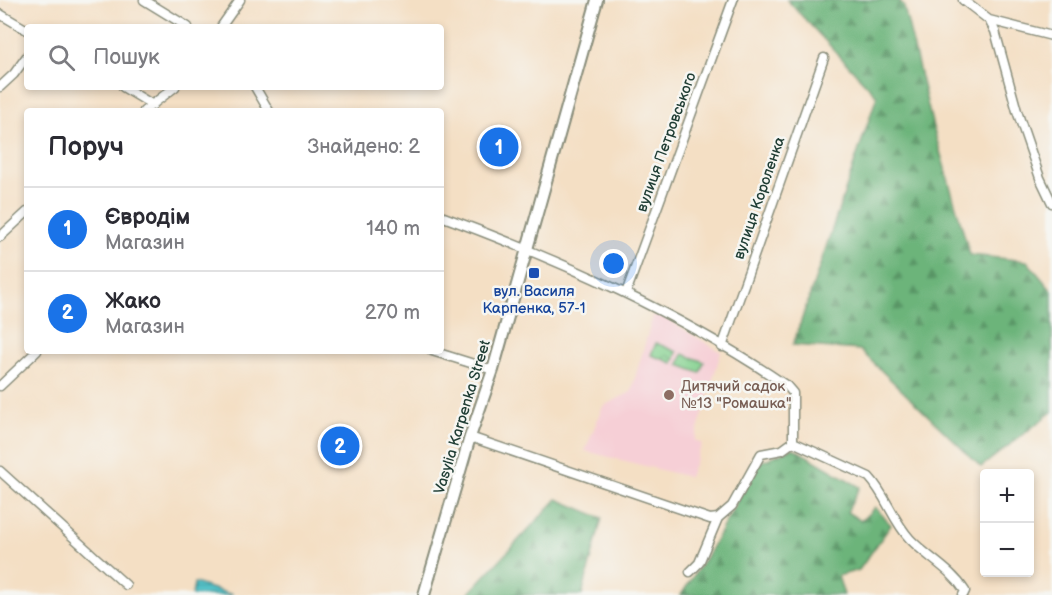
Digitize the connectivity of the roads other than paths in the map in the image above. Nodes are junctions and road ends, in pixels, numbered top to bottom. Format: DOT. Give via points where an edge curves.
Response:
graph roads {
  1 [pos="144,0"];
  2 [pos="240,0"];
  3 [pos="597,0"];
  4 [pos="733,0"];
  5 [pos="963,0"];
  6 [pos="0,14"];
  7 [pos="989,20"];
  8 [pos="183,24"];
  9 [pos="223,24"];
  10 [pos="24,28"];
  11 [pos="1052,36"];
  12 [pos="824,58"];
  13 [pos="24,60"];
  14 [pos="0,87"];
  15 [pos="128,90"];
  16 [pos="171,90"];
  17 [pos="257,90"];
  18 [pos="153,105"];
  19 [pos="148,108"];
  20 [pos="266,108"];
  21 [pos="1052,203"];
  22 [pos="24,215"];
  23 [pos="444,217"];
  24 [pos="0,237"];
  25 [pos="526,248"];
  26 [pos="626,293"];
  27 [pos="722,347"];
  28 [pos="34,354"];
  29 [pos="442,354"];
  30 [pos="493,370"];
  31 [pos="0,386"];
  32 [pos="470,437"];
  33 [pos="793,442"];
  34 [pos="0,471"];
  35 [pos="718,518"];
  36 [pos="690,572"];
  37 [pos="126,585"];
  38 [pos="424,595"];
  39 [pos="963,595"];
  1 -- 8 [label="street"];
  2 -- 9 [label="street"];
  3 -- 25 [label="street, Vasylia Karpenka Street"];
  4 -- 26 [label="street, вулиця Петровського"];
  5 -- 7 [label="street"];
  6 -- 10 [label="street"];
  7 -- 11 [label="street"];
  7 -- 21 [label="street" via="1040,178"];
  12 -- 27 [label="street, вулиця Короленка"];
  13 -- 14 [label="street"];
  15 -- 18 [label="street"];
  16 -- 18 [label="street"];
  17 -- 20 [label="street"];
  18 -- 19 [label="street"];
  22 -- 24 [label="street"];
  23 -- 25 [label="street"];
  25 -- 26 [label="street"];
  25 -- 30 [label="street, Vasylia Karpenka Street"];
  26 -- 27 [label="street"];
  27 -- 33 [label="street" via="793,393"];
  28 -- 31 [label="street"];
  29 -- 30 [label="street"];
  30 -- 32 [label="street, Vasylia Karpenka Street"];
  32 -- 35 [label="street" via="710,519"];
  32 -- 38 [label="street, Vasylia Karpenka Street"];
  33 -- 35 [label="street" via="782,450 761,454 732,506"];
  33 -- 39 [label="street" via="869,477 909,539 957,579 965,591"];
  34 -- 37 [label="street"];
  35 -- 36 [label="street" via="699,563"];
}
